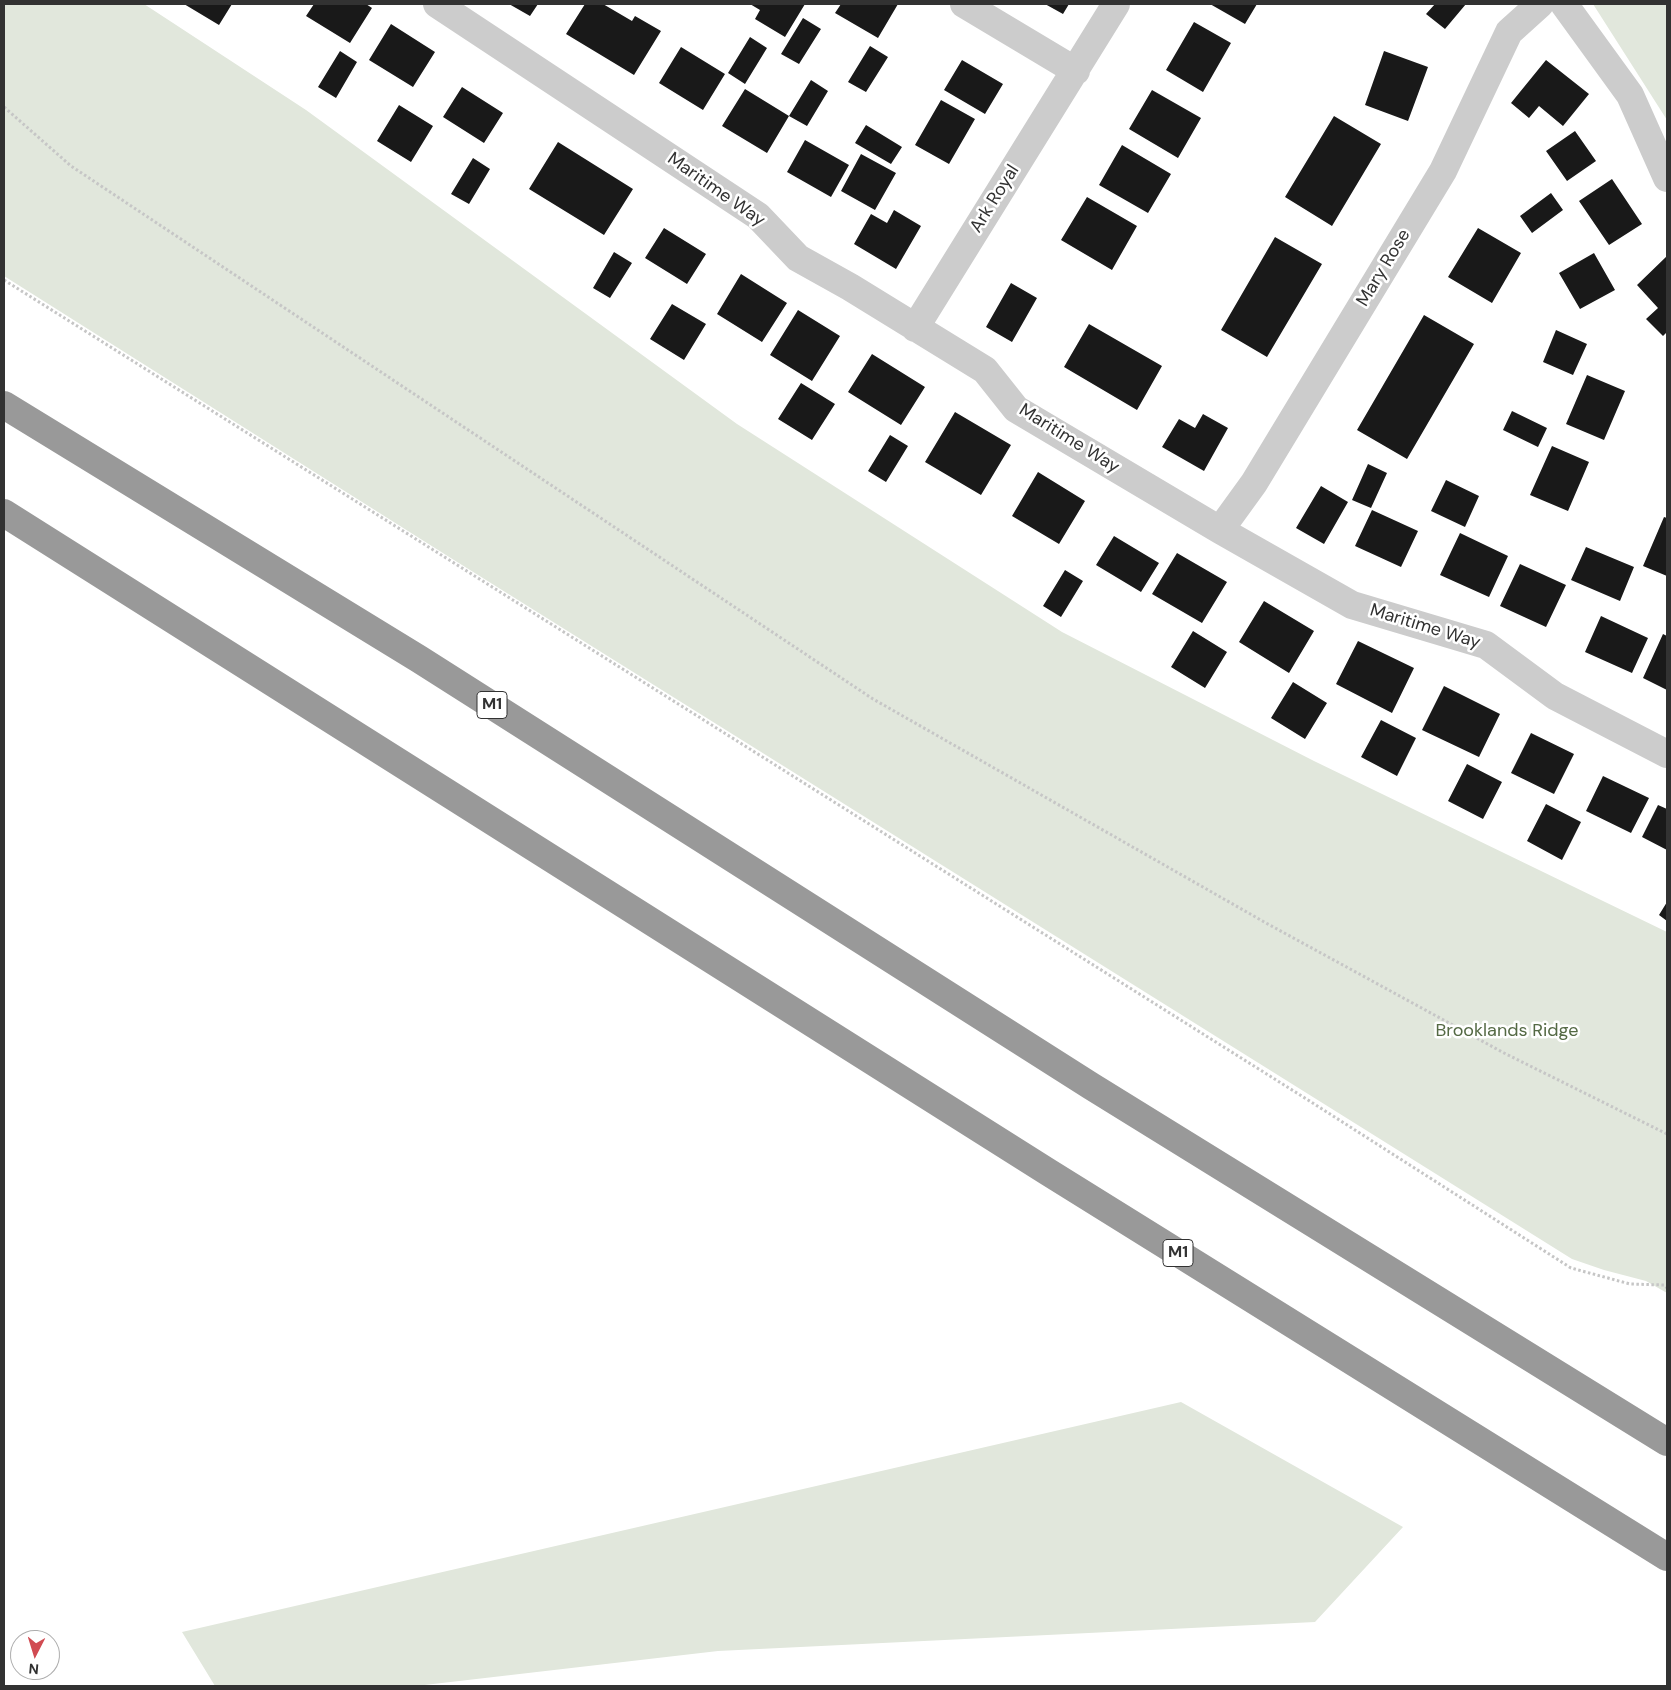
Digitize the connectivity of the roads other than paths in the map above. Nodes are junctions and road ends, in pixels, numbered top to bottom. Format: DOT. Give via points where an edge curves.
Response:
graph roads {
  1 [pos="437,4"];
  2 [pos="964,4"];
  3 [pos="1116,4"];
  4 [pos="1540,4"];
  5 [pos="1564,4"];
  6 [pos="1076,71"];
  7 [pos="1667,178"];
  8 [pos="915,328"];
  9 [pos="4,405"];
  10 [pos="4,513"];
  11 [pos="1220,530"];
  12 [pos="1667,754"];
  13 [pos="1667,1442"];
  14 [pos="1667,1557"];
  1 -- 8 [label="street, Maritime Way" via="758,216 798,258"];
  2 -- 6 [label="street"];
  3 -- 6 [label="street, Ark Royal"];
  4 -- 11 [label="street, Mary Rose" via="1509,32 1444,171 1254,483"];
  5 -- 7 [label="street" via="1630,95"];
  6 -- 8 [label="street, Ark Royal"];
  8 -- 11 [label="street, Maritime Way" via="985,370 1016,409"];
  9 -- 13 [label="highway, M1" via="419,659 1083,1081"];
  10 -- 14 [label="highway, M1" via="1039,1167"];
  11 -- 12 [label="street, Maritime Way" via="1352,605 1486,645 1555,696"];
}
